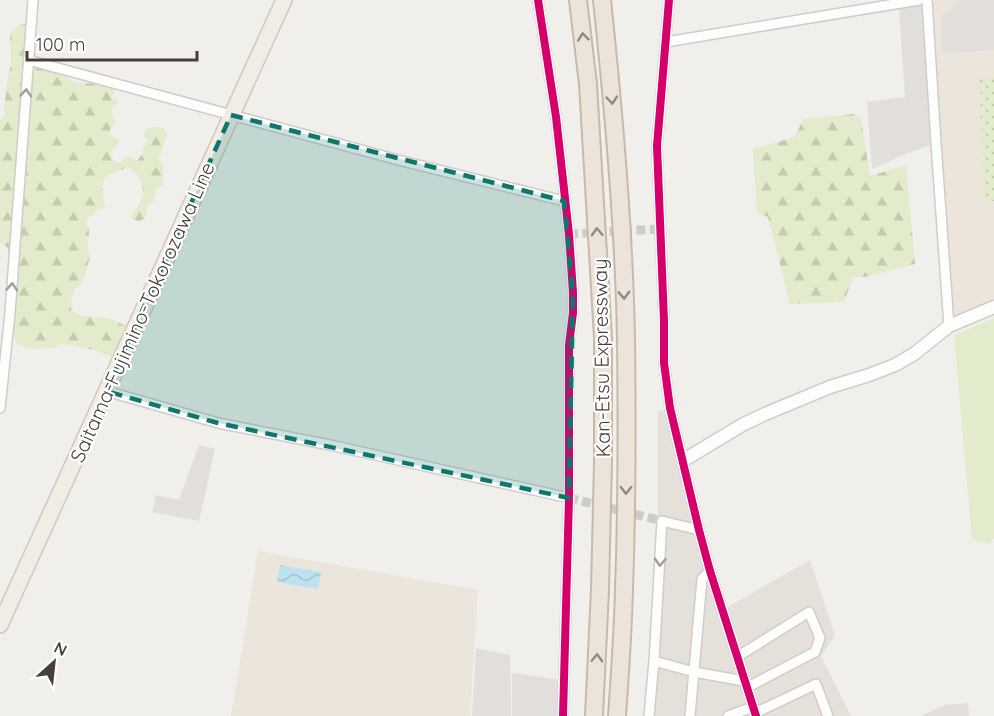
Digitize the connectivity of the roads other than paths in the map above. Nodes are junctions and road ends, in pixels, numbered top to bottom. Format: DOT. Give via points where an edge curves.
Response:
graph roads {
  1 [pos="33,0"];
  2 [pos="284,0"];
  3 [pos="538,0"];
  4 [pos="578,0"];
  5 [pos="602,0"];
  6 [pos="669,0"];
  7 [pos="927,0"];
  8 [pos="912,1"];
  9 [pos="666,42"];
  10 [pos="28,60"];
  11 [pos="231,116"];
  12 [pos="564,201"];
  13 [pos="994,307"];
  14 [pos="949,326"];
  15 [pos="106,391"];
  16 [pos="0,408"];
  17 [pos="684,460"];
  18 [pos="569,498"];
  19 [pos="699,530"];
  20 [pos="710,571"];
  21 [pos="0,625"];
  22 [pos="737,657"];
  23 [pos="654,661"];
  24 [pos="694,672"];
  25 [pos="745,685"];
  26 [pos="755,712"];
  27 [pos="563,716"];
  28 [pos="594,716"];
  29 [pos="617,716"];
  30 [pos="649,716"];
  31 [pos="690,716"];
  32 [pos="728,716"];
  33 [pos="828,716"];
  1 -- 10 [label="street"];
  2 -- 11 [label="main road, Saitama-Fujimino-Tokorozawa Line"];
  3 -- 12 [label="street"];
  28 -- 4 [label="highway, Kan-Etsu Expressway, one-way" via="603,338 588,84"];
  5 -- 29 [label="highway, Kan-Etsu Expressway, one-way" via="620,197 626,338 624,590"];
  6 -- 9 [label="street"];
  7 -- 14 [label="street"];
  8 -- 9 [label="street"];
  9 -- 17 [label="street" via="657,146 664,363 670,408"];
  10 -- 11 [label="street"];
  16 -- 10 [label="street, one-way"];
  11 -- 12 [label="street"];
  11 -- 15 [label="main road, Saitama-Fujimino-Tokorozawa Line"];
  12 -- 18 [label="street" via="573,292"];
  13 -- 14 [label="street"];
  14 -- 17 [label="street" via="895,365 765,414"];
  15 -- 18 [label="street" via="218,423"];
  15 -- 21 [label="main road, Saitama-Fujimino-Tokorozawa Line"];
  17 -- 19 [label="street"];
  18 -- 27 [label="street"];
  19 -- 20 [label="street"];
  19 -- 23 [label="street, one-way" via="662,521"];
  20 -- 22 [label="street"];
  20 -- 24 [label="street" via="702,579"];
  22 -- 25 [label="street"];
  22 -- 25 [label="street" via="809,612 820,638 815,652"];
  23 -- 24 [label="street"];
  23 -- 30 [label="street"];
  24 -- 25 [label="street"];
  24 -- 31 [label="street"];
  25 -- 26 [label="street"];
  26 -- 32 [label="street"];
  26 -- 33 [label="street" via="816,684"];
}
